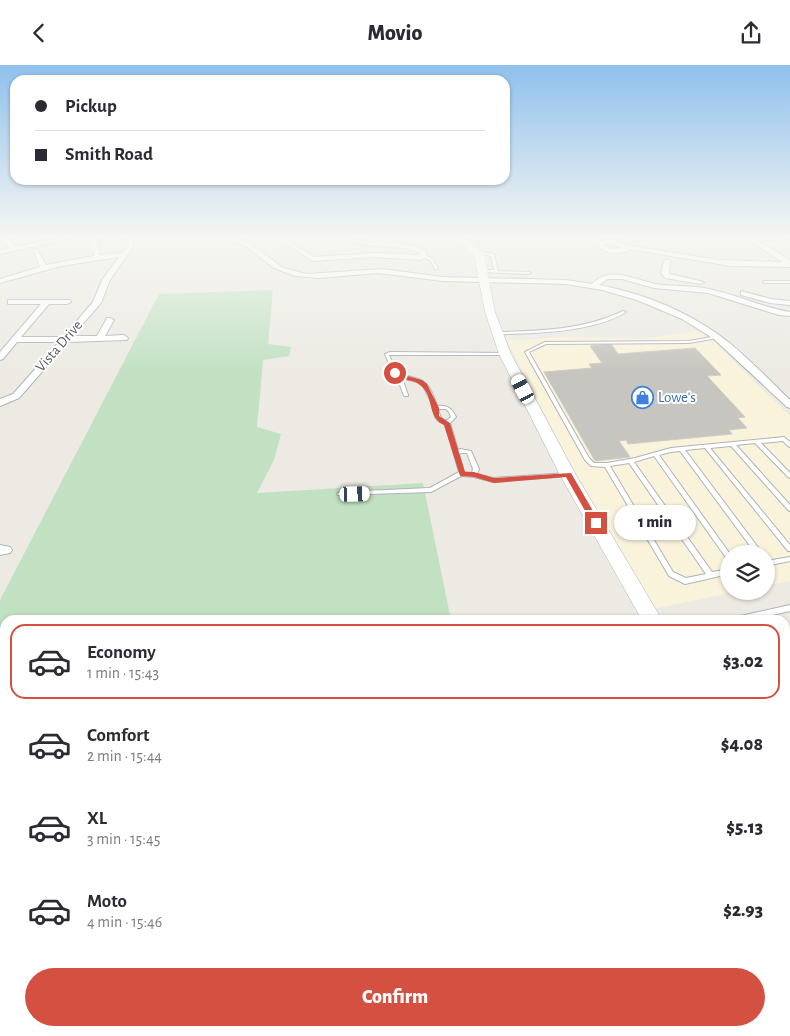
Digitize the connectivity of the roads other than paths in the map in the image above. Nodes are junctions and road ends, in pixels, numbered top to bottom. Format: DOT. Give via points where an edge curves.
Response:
graph roads {
  1 [pos="98,280"];
  2 [pos="106,280"];
  3 [pos="488,280"];
  4 [pos="547,280"];
  5 [pos="598,280"];
  6 [pos="637,280"];
  7 [pos="684,280"];
  8 [pos="765,282"];
  9 [pos="790,282"];
  10 [pos="594,286"];
  11 [pos="93,287"];
  12 [pos="708,287"];
  13 [pos="67,302"];
  14 [pos="11,303"];
  15 [pos="46,303"];
  16 [pos="790,303"];
  17 [pos="624,312"];
  18 [pos="790,314"];
  19 [pos="110,320"];
  20 [pos="497,333"];
  21 [pos="717,337"];
  22 [pos="124,338"];
  23 [pos="66,339"];
  24 [pos="100,339"];
  25 [pos="13,340"];
  26 [pos="505,355"];
  27 [pos="0,357"];
  28 [pos="399,377"];
  29 [pos="406,395"];
  30 [pos="0,403"];
  31 [pos="790,405"];
  32 [pos="436,408"];
  33 [pos="447,423"];
  34 [pos="757,441"];
  35 [pos="732,444"];
  36 [pos="790,445"];
  37 [pos="706,446"];
  38 [pos="681,449"];
  39 [pos="655,454"];
  40 [pos="456,455"];
  41 [pos="630,461"];
  42 [pos="607,465"];
  43 [pos="461,473"];
  44 [pos="474,475"];
  45 [pos="568,475"];
  46 [pos="790,476"];
  47 [pos="340,494"];
  48 [pos="790,509"];
  49 [pos="720,545"];
  50 [pos="753,545"];
  51 [pos="790,549"];
  52 [pos="790,559"];
  53 [pos="775,562"];
  54 [pos="720,573"];
  55 [pos="710,575"];
  56 [pos="790,608"];
  57 [pos="649,615"];
  58 [pos="758,615"];
  1 -- 11 [label="street"];
  2 -- 23 [label="street, Vista Drive" via="97,303"];
  3 -- 20 [label="street" via="490,311"];
  4 -- 10 [label="street"];
  5 -- 10 [label="street"];
  6 -- 12 [label="street" via="652,286"];
  7 -- 12 [label="street"];
  8 -- 9 [label="lane"];
  10 -- 21 [label="street" via="663,307 692,320"];
  12 -- 16 [label="street"];
  12 -- 18 [label="street" via="766,310"];
  13 -- 15 [label="street"];
  14 -- 15 [label="street"];
  15 -- 25 [label="street"];
  17 -- 20 [label="lane" via="591,325"];
  19 -- 24 [label="street"];
  20 -- 26 [label="street"];
  21 -- 31 [label="street"];
  21 -- 42 [label="lane" via="689,342 545,343 527,351 587,459 593,465"];
  22 -- 24 [label="street"];
  23 -- 24 [label="street"];
  23 -- 25 [label="street"];
  23 -- 30 [label="street, Vista Drive" via="16,396"];
  25 -- 27 [label="street"];
  26 -- 28 [label="lane" via="387,353"];
  26 -- 45 [label="street"];
  28 -- 29 [label="lane"];
  28 -- 32 [label="lane" via="425,385"];
  32 -- 33 [label="lane" via="438,420"];
  32 -- 33 [label="lane" via="451,410 454,417"];
  33 -- 40 [label="lane"];
  34 -- 35 [label="lane"];
  34 -- 36 [label="lane" via="784,439"];
  34 -- 46 [label="lane"];
  35 -- 37 [label="lane"];
  35 -- 48 [label="lane"];
  37 -- 38 [label="lane"];
  37 -- 51 [label="lane"];
  38 -- 39 [label="lane"];
  38 -- 50 [label="lane"];
  39 -- 41 [label="lane"];
  39 -- 49 [label="lane"];
  40 -- 43 [label="lane"];
  40 -- 44 [label="lane" via="460,451 469,452 476,469"];
  41 -- 42 [label="lane"];
  41 -- 55 [label="lane"];
  42 -- 55 [label="lane" via="671,574 685,581"];
  43 -- 44 [label="lane"];
  43 -- 47 [label="lane" via="431,490"];
  44 -- 45 [label="lane" via="494,480"];
  45 -- 57 [label="street"];
  52 -- 53 [label="lane"];
  54 -- 55 [label="lane"];
  56 -- 58 [label="lane"];
}
